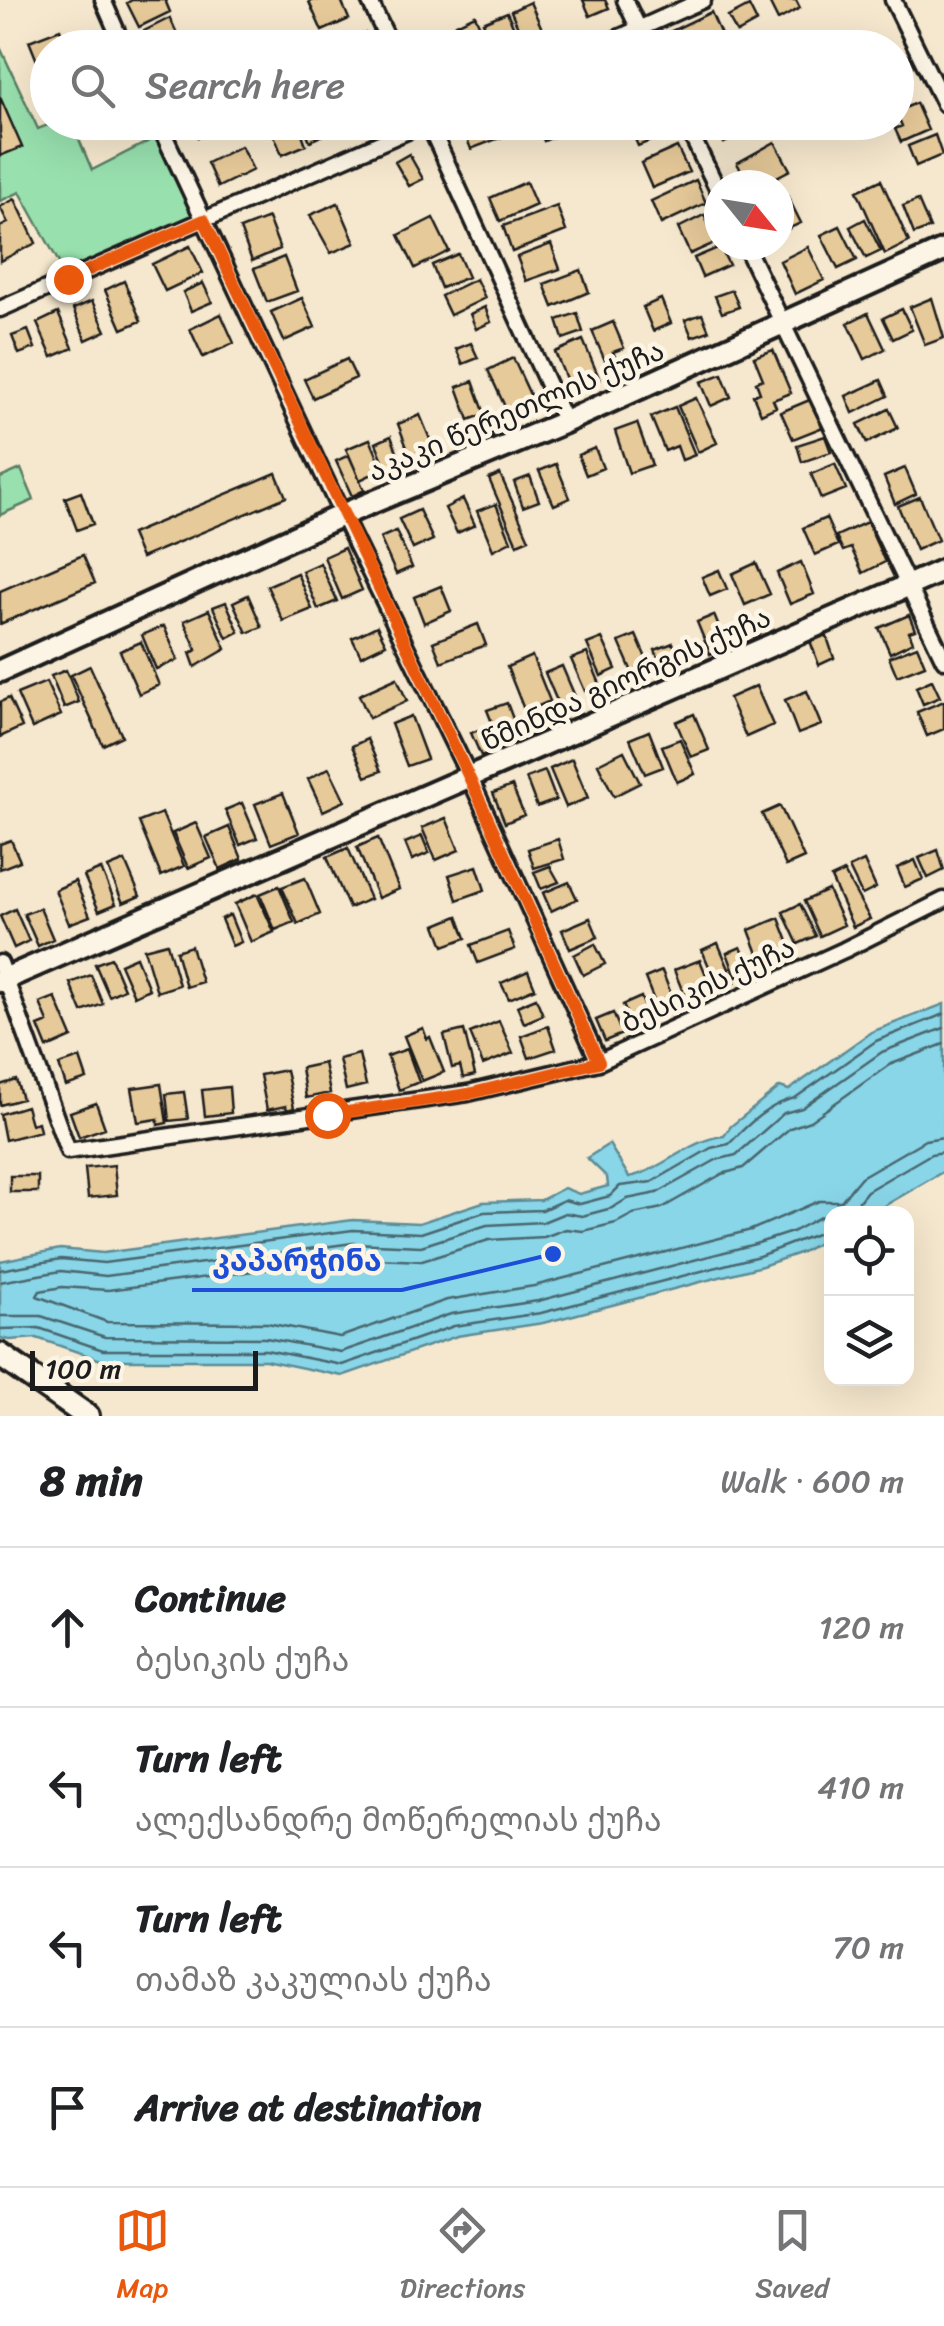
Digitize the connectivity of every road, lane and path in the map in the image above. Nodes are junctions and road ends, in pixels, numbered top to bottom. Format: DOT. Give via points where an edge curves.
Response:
graph roads {
  1 [pos="102,0"];
  2 [pos="369,0"];
  3 [pos="625,0"];
  4 [pos="703,0"];
  5 [pos="893,0"];
  6 [pos="639,28"];
  7 [pos="116,30"];
  8 [pos="383,30"];
  9 [pos="635,30"];
  10 [pos="908,30"];
  11 [pos="914,43"];
  12 [pos="944,104"];
  13 [pos="166,140"];
  14 [pos="387,140"];
  15 [pos="436,140"];
  16 [pos="694,140"];
  17 [pos="708,170"];
  18 [pos="204,220"];
  19 [pos="944,250"];
  20 [pos="752,260"];
  21 [pos="0,309"];
  22 [pos="784,324"];
  23 [pos="564,422"];
  24 [pos="342,515"];
  25 [pos="944,570"];
  26 [pos="910,585"];
  27 [pos="944,660"];
  28 [pos="0,671"];
  29 [pos="470,778"];
  30 [pos="944,900"];
  31 [pos="2,975"];
  32 [pos="599,1062"];
  33 [pos="0,1355"];
  34 [pos="87,1416"];
  1 -- 7 [label="street"];
  2 -- 8 [label="street"];
  3 -- 6 [label="street"];
  4 -- 6 [label="street"];
  5 -- 10 [label="street"];
  6 -- 9 [label="street"];
  11 -- 12 [label="street"];
  13 -- 18 [label="street"];
  14 -- 18 [label="street"];
  15 -- 23 [label="street"];
  16 -- 17 [label="street"];
  18 -- 21 [label="street"];
  18 -- 24 [label="street"];
  19 -- 22 [label="main road, აკაკი წერეთლის ქუჩა"];
  20 -- 22 [label="street"];
  22 -- 23 [label="main road, აკაკი წერეთლის ქუჩა"];
  22 -- 26 [label="street"];
  23 -- 24 [label="main road, აკაკი წერეთლის ქუჩა"];
  24 -- 28 [label="main road, აკაკი წერეთლის ქუჩა"];
  24 -- 29 [label="street"];
  25 -- 26 [label="main road, წმინდა გიორგის ქუჩა"];
  26 -- 27 [label="street"];
  26 -- 29 [label="main road, წმინდა გიორგის ქუჩა"];
  29 -- 31 [label="main road, წმინდა გიორგის ქუჩა"];
  29 -- 32 [label="street"];
  30 -- 32 [label="street, ბესიკის ქუჩა"];
  31 -- 32 [label="street, ბესიკის ქუჩა" via="68,1152 468,1094"];
  33 -- 34 [label="highway"];
}
